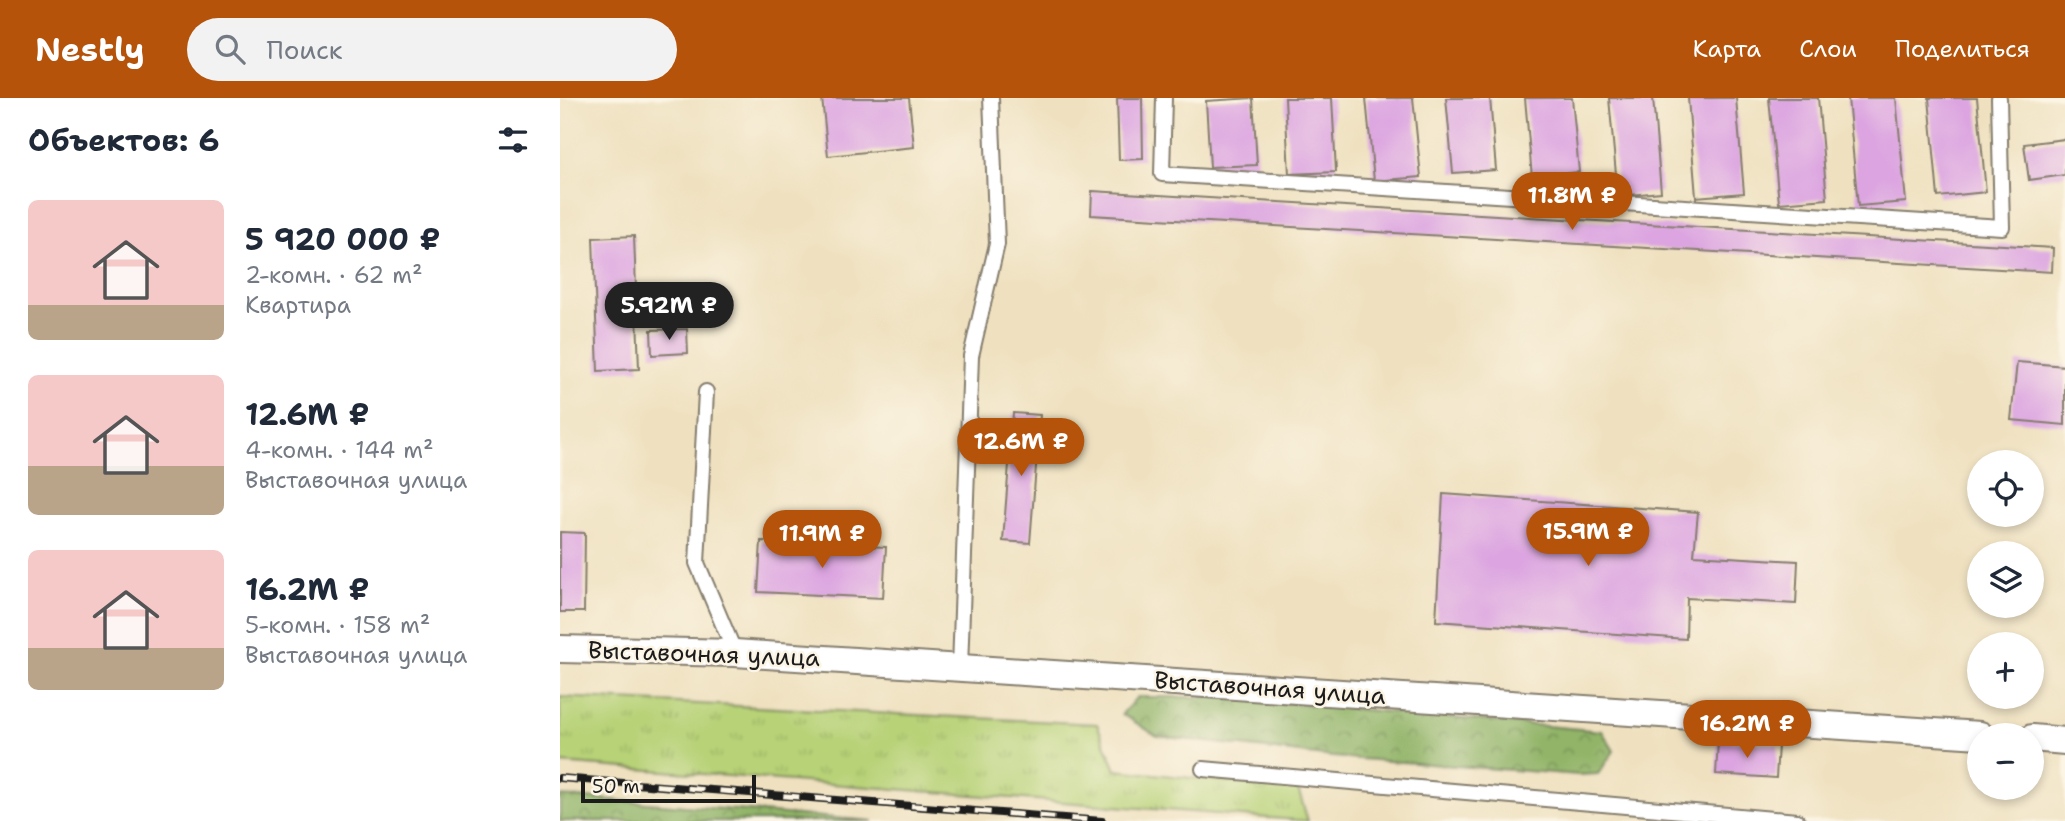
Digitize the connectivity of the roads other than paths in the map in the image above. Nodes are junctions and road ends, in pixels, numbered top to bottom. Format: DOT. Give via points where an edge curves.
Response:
graph roads {
  1 [pos="991,98"];
  2 [pos="1164,98"];
  3 [pos="1999,98"];
  4 [pos="706,392"];
  5 [pos="560,649"];
  6 [pos="735,653"];
  7 [pos="960,668"];
  8 [pos="1967,734"];
  9 [pos="2044,739"];
  10 [pos="2065,741"];
  11 [pos="1203,769"];
  12 [pos="1797,821"];
  1 -- 7 [label="lane" via="997,244 971,356"];
  2 -- 3 [label="lane" via="1162,174 2002,227"];
  4 -- 6 [label="lane" via="697,563"];
  5 -- 6 [label="street, Выставочная улица"];
  6 -- 7 [label="street, Выставочная улица"];
  7 -- 8 [label="street, Выставочная улица"];
  9 -- 10 [label="street"];
  11 -- 12 [label="lane"];
}
